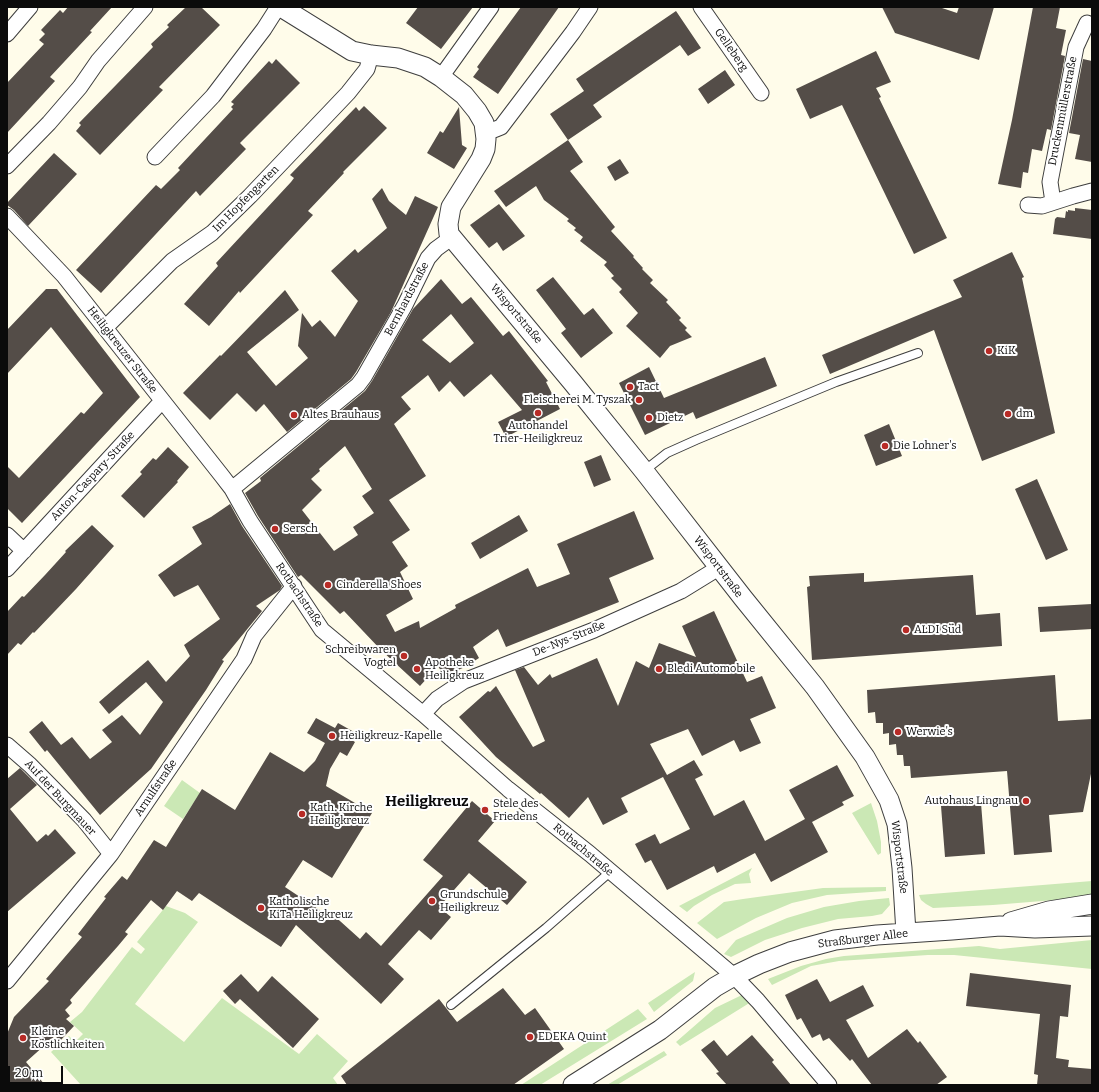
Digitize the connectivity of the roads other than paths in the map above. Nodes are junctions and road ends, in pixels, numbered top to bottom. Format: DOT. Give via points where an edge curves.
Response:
graph roads {
  1 [pos="30,7"];
  2 [pos="145,7"];
  3 [pos="280,7"];
  4 [pos="491,7"];
  5 [pos="590,7"];
  6 [pos="701,7"];
  7 [pos="1087,23"];
  8 [pos="7,34"];
  9 [pos="371,56"];
  10 [pos="441,77"];
  11 [pos="761,93"];
  12 [pos="486,133"];
  13 [pos="154,157"];
  14 [pos="7,166"];
  15 [pos="1092,191"];
  16 [pos="1053,202"];
  17 [pos="1028,205"];
  18 [pos="7,216"];
  19 [pos="451,238"];
  20 [pos="105,328"];
  21 [pos="918,353"];
  22 [pos="162,401"];
  23 [pos="644,471"];
  24 [pos="232,489"];
  25 [pos="7,535"];
  26 [pos="24,551"];
  27 [pos="720,567"];
  28 [pos="7,569"];
  29 [pos="294,586"];
  30 [pos="423,714"];
  31 [pos="7,745"];
  32 [pos="111,854"];
  33 [pos="610,872"];
  34 [pos="1092,904"];
  35 [pos="1000,926"];
  36 [pos="1092,926"];
  37 [pos="906,933"];
  38 [pos="734,976"];
  39 [pos="7,981"];
  40 [pos="451,1005"];
  41 [pos="573,1085"];
  42 [pos="830,1085"];
  1 -- 8 [label="street"];
  2 -- 14 [label="street" via="49,123"];
  3 -- 9 [label="street" via="344,47"];
  3 -- 13 [label="street" via="214,96"];
  4 -- 10 [label="street"];
  5 -- 12 [label="street" via="501,127"];
  6 -- 11 [label="street, Gelleberg"];
  7 -- 16 [label="street, Druckenmüllerstraße" via="1076,48 1050,182"];
  9 -- 10 [label="street" via="398,58 425,67"];
  9 -- 20 [label="street, Im Hopfengarten" via="367,69 348,93 250,196 212,233 172,261"];
  10 -- 12 [label="street" via="474,105 484,123"];
  12 -- 19 [label="street" via="485,149 481,159 450,211 447,230"];
  15 -- 16 [label="street"];
  16 -- 17 [label="street" via="1042,206"];
  18 -- 20 [label="street, Heiligkreuzer Straße" via="64,276"];
  19 -- 23 [label="street, Wisportstraße"];
  19 -- 24 [label="street, Bernhardstraße" via="428,258 405,306 358,385"];
  20 -- 22 [label="street, Heiligkreuzer Straße"];
  21 -- 23 [label="lane" via="836,382 696,440 667,454"];
  22 -- 24 [label="street, Heiligkreuzer Straße"];
  22 -- 26 [label="street, Anton-Caspary-Straße"];
  23 -- 27 [label="street, Wisportstraße"];
  24 -- 29 [label="street, Rotbachstraße"];
  25 -- 26 [label="street"];
  26 -- 28 [label="street, Anton-Caspary-Straße"];
  27 -- 30 [label="street, De-Nys-Straße" via="681,591 594,630 464,681 437,699"];
  27 -- 37 [label="street, Wisportstraße" via="845,727 866,757 889,800 901,855"];
  29 -- 30 [label="street, Rotbachstraße" via="322,630"];
  29 -- 32 [label="street, Arnulfstraße" via="254,636 244,659"];
  30 -- 33 [label="street, Rotbachstraße" via="508,789"];
  31 -- 32 [label="street, Auf der Burgmauer" via="84,820"];
  32 -- 39 [label="street, Arnulfstraße"];
  33 -- 38 [label="street, Rotbachstraße"];
  33 -- 40 [label="lane"];
  34 -- 35 [label="street, Straßburger Allee" via="1032,915"];
  35 -- 36 [label="street, Straßburger Allee"];
  35 -- 37 [label="street, Straßburger Allee"];
  37 -- 38 [label="street, Straßburger Allee" via="818,944 774,957"];
  38 -- 41 [label="street, Straßburger Allee" via="660,1030"];
  38 -- 42 [label="street, Rotbachstraße"];
}
